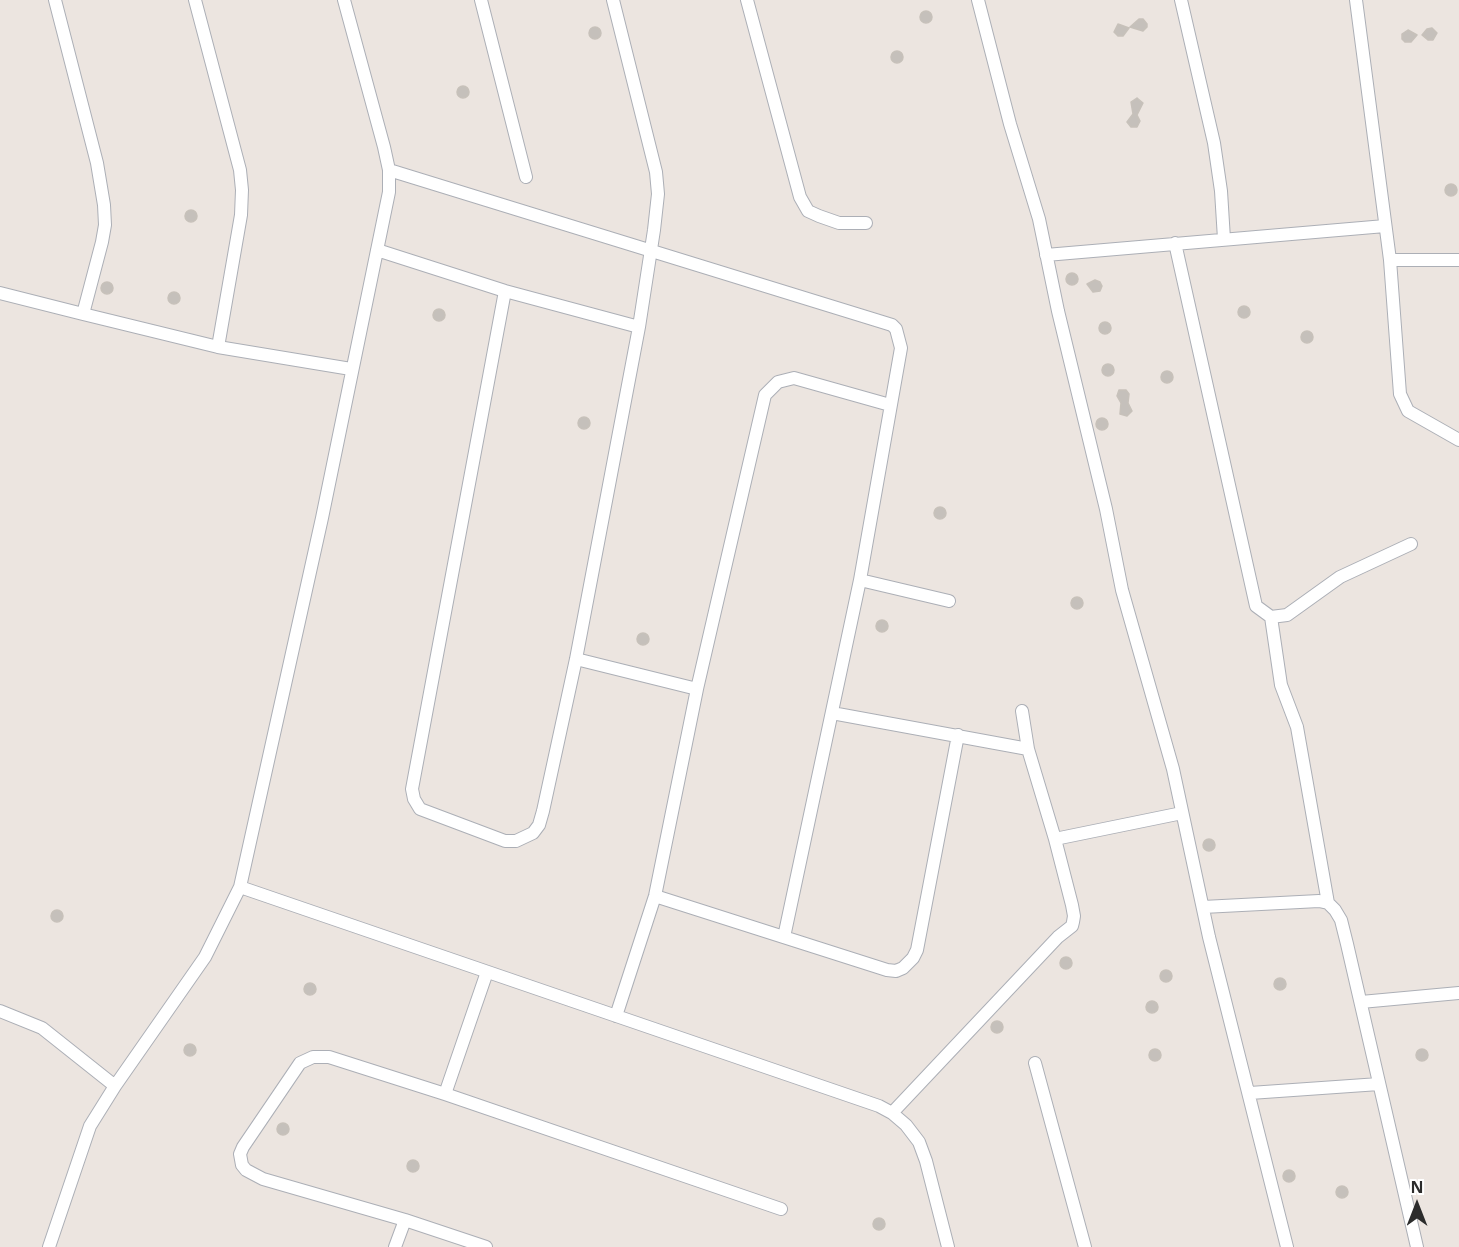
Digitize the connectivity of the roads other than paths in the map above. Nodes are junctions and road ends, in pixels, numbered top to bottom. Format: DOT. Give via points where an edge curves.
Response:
graph roads {
  1 [pos="55,0"];
  2 [pos="195,0"];
  3 [pos="344,0"];
  4 [pos="480,0"];
  5 [pos="613,0"];
  6 [pos="747,0"];
  7 [pos="978,0"];
  8 [pos="1181,0"];
  9 [pos="1356,0"];
  10 [pos="389,170"];
  11 [pos="526,177"];
  12 [pos="866,223"];
  13 [pos="1385,226"];
  14 [pos="1224,239"];
  15 [pos="1175,243"];
  16 [pos="377,250"];
  17 [pos="651,252"];
  18 [pos="1046,255"];
  19 [pos="1390,260"];
  20 [pos="1459,260"];
  21 [pos="505,291"];
  22 [pos="0,293"];
  23 [pos="83,314"];
  24 [pos="639,327"];
  25 [pos="218,347"];
  26 [pos="351,369"];
  27 [pos="890,405"];
  28 [pos="1459,440"];
  29 [pos="1411,544"];
  30 [pos="860,580"];
  31 [pos="949,601"];
  32 [pos="1271,617"];
  33 [pos="576,658"];
  34 [pos="697,689"];
  35 [pos="1022,711"];
  36 [pos="832,713"];
  37 [pos="958,735"];
  38 [pos="1028,749"];
  39 [pos="1182,813"];
  40 [pos="1055,839"];
  41 [pos="240,887"];
  42 [pos="655,896"];
  43 [pos="1328,903"];
  44 [pos="1203,907"];
  45 [pos="784,937"];
  46 [pos="487,972"];
  47 [pos="1459,993"];
  48 [pos="1360,1002"];
  49 [pos="0,1011"];
  50 [pos="616,1016"];
  51 [pos="1035,1063"];
  52 [pos="1380,1084"];
  53 [pos="115,1086"];
  54 [pos="445,1094"];
  55 [pos="1250,1094"];
  56 [pos="892,1113"];
  57 [pos="781,1209"];
  58 [pos="405,1221"];
  59 [pos="49,1247"];
  60 [pos="395,1247"];
  61 [pos="486,1247"];
  62 [pos="948,1247"];
  63 [pos="1085,1247"];
  64 [pos="1287,1247"];
  65 [pos="1417,1247"];
  1 -- 23 [label="street" via="104,205 102,242"];
  2 -- 25 [label="street" via="242,190"];
  3 -- 10 [label="street"];
  4 -- 11 [label="street"];
  5 -- 17 [label="street" via="656,172 658,194"];
  6 -- 12 [label="street" via="800,197 808,211 819,216 839,223"];
  7 -- 18 [label="street"];
  8 -- 14 [label="street" via="1214,143"];
  9 -- 13 [label="street"];
  10 -- 16 [label="street" via="387,209"];
  10 -- 17 [label="street"];
  13 -- 14 [label="street"];
  13 -- 19 [label="street"];
  14 -- 15 [label="street"];
  15 -- 18 [label="street"];
  15 -- 32 [label="street" via="1253,599"];
  16 -- 21 [label="street"];
  16 -- 26 [label="street"];
  17 -- 24 [label="street"];
  17 -- 27 [label="street" via="892,325 901,348"];
  18 -- 39 [label="street" via="1122,591"];
  19 -- 20 [label="street"];
  19 -- 28 [label="street" via="1403,403 1408,411"];
  21 -- 24 [label="street"];
  21 -- 33 [label="street" via="412,789 420,809 506,841 516,841 533,832 540,825"];
  22 -- 23 [label="street"];
  23 -- 25 [label="street"];
  24 -- 33 [label="street"];
  25 -- 26 [label="street"];
  26 -- 41 [label="street"];
  27 -- 30 [label="street"];
  27 -- 34 [label="street" via="802,378 778,381 765,395"];
  29 -- 32 [label="street" via="1340,577 1287,615"];
  30 -- 31 [label="street"];
  30 -- 36 [label="street"];
  32 -- 43 [label="street" via="1281,685 1297,726"];
  33 -- 34 [label="street"];
  34 -- 42 [label="street"];
  35 -- 38 [label="street"];
  36 -- 37 [label="street"];
  36 -- 45 [label="street"];
  37 -- 38 [label="street"];
  37 -- 45 [label="street" via="917,950 908,964 896,971 887,970"];
  38 -- 40 [label="street"];
  39 -- 40 [label="street"];
  39 -- 44 [label="street"];
  40 -- 56 [label="street" via="1072,904 1072,926"];
  41 -- 46 [label="street"];
  41 -- 53 [label="street" via="205,957"];
  42 -- 45 [label="street"];
  42 -- 50 [label="street"];
  43 -- 44 [label="street"];
  43 -- 48 [label="street" via="1341,920"];
  44 -- 55 [label="street"];
  46 -- 50 [label="street"];
  46 -- 54 [label="street"];
  47 -- 48 [label="street"];
  48 -- 52 [label="street"];
  49 -- 53 [label="street" via="42,1028"];
  50 -- 56 [label="street" via="863,1099"];
  51 -- 63 [label="street"];
  52 -- 55 [label="street"];
  52 -- 65 [label="street"];
  53 -- 59 [label="street" via="83,1143"];
  54 -- 57 [label="street"];
  54 -- 58 [label="street" via="337,1058 308,1058 295,1068 240,1154 246,1170 263,1179"];
  55 -- 64 [label="street"];
  56 -- 62 [label="street" via="919,1142"];
  58 -- 60 [label="street"];
  58 -- 61 [label="street"];
}
